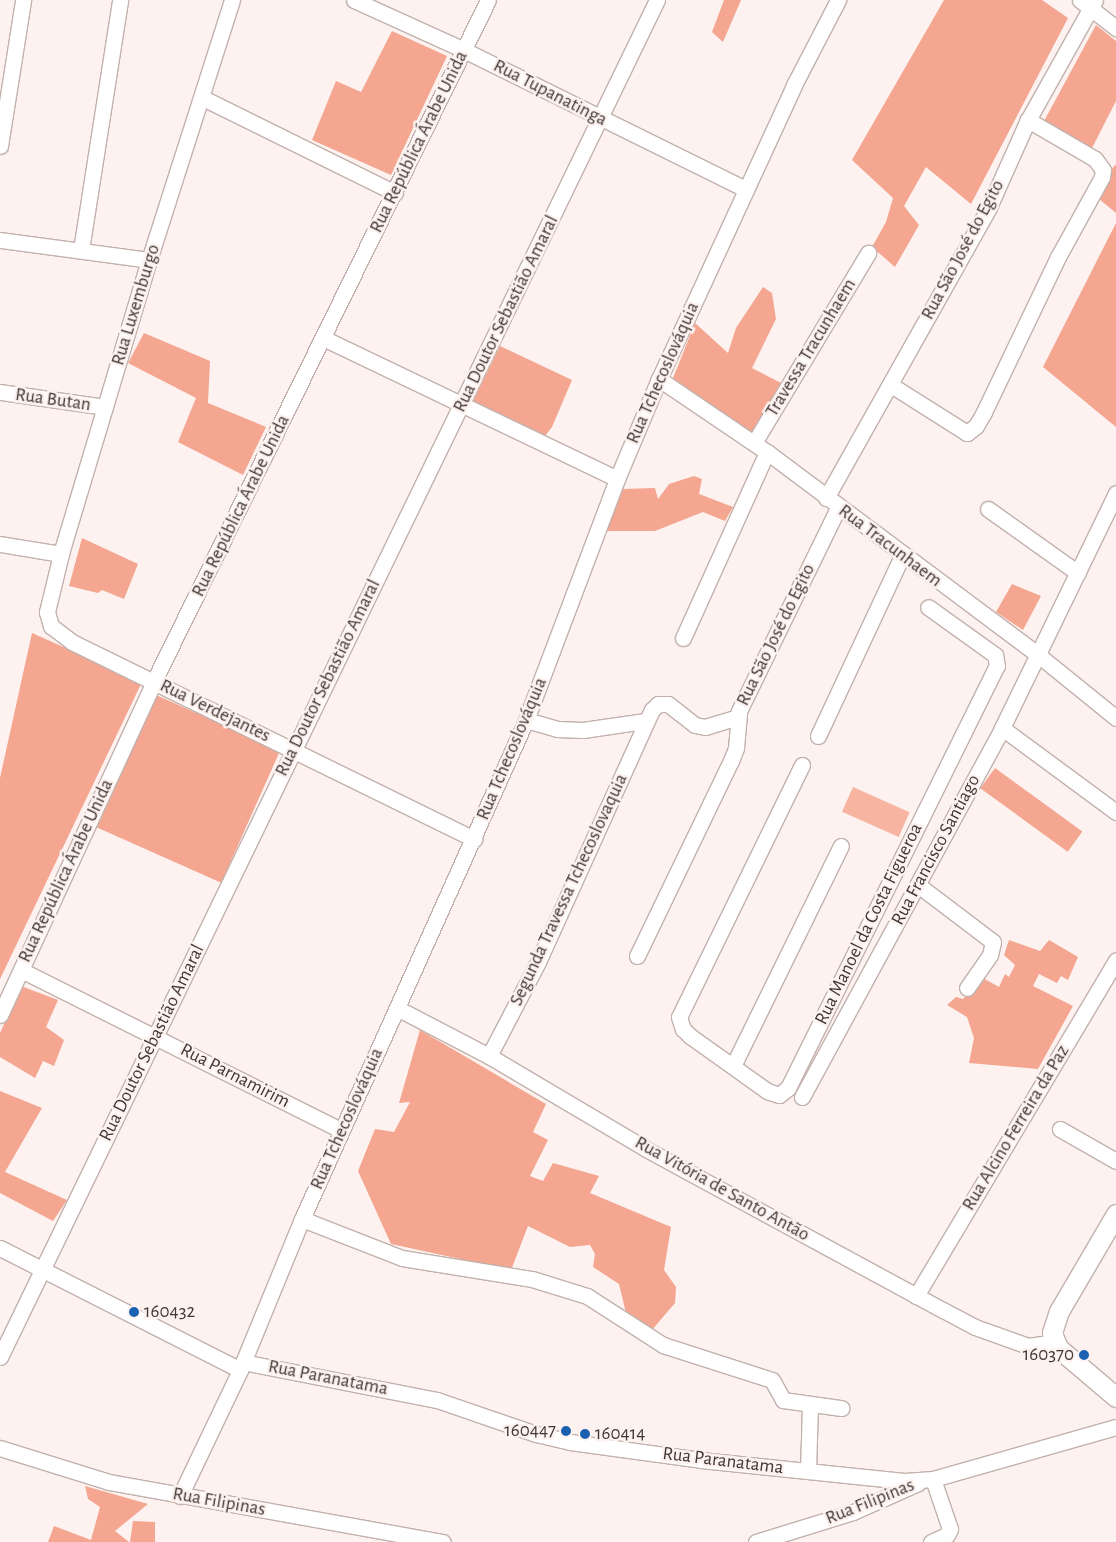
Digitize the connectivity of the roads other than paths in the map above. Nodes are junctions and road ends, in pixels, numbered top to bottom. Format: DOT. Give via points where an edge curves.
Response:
graph roads {
  1 [pos="22,0"];
  2 [pos="120,0"];
  3 [pos="232,0"];
  4 [pos="354,0"];
  5 [pos="488,0"];
  6 [pos="657,0"];
  7 [pos="838,0"];
  8 [pos="1088,2"];
  9 [pos="1116,28"];
  10 [pos="464,50"];
  11 [pos="203,98"];
  12 [pos="600,119"];
  13 [pos="1028,120"];
  14 [pos="0,146"];
  15 [pos="746,189"];
  16 [pos="395,193"];
  17 [pos="0,240"];
  18 [pos="82,250"];
  19 [pos="868,253"];
  20 [pos="148,260"];
  21 [pos="323,338"];
  22 [pos="659,379"];
  23 [pos="891,385"];
  24 [pos="0,392"];
  25 [pos="463,406"];
  26 [pos="105,407"];
  27 [pos="754,443"];
  28 [pos="767,452"];
  29 [pos="617,479"];
  30 [pos="1115,499"];
  31 [pos="832,503"];
  32 [pos="988,509"];
  33 [pos="0,544"];
  34 [pos="61,554"];
  35 [pos="902,556"];
  36 [pos="1078,573"];
  37 [pos="928,607"];
  38 [pos="47,612"];
  39 [pos="984,615"];
  40 [pos="969,636"];
  41 [pos="682,638"];
  42 [pos="1037,654"];
  43 [pos="154,681"];
  44 [pos="737,717"];
  45 [pos="1116,718"];
  46 [pos="526,720"];
  47 [pos="645,721"];
  48 [pos="1002,728"];
  49 [pos="818,736"];
  50 [pos="293,749"];
  51 [pos="802,765"];
  52 [pos="1116,812"];
  53 [pos="474,839"];
  54 [pos="841,846"];
  55 [pos="918,885"];
  56 [pos="637,956"];
  57 [pos="1116,960"];
  58 [pos="21,970"];
  59 [pos="967,988"];
  60 [pos="397,1008"];
  61 [pos="0,1015"];
  62 [pos="156,1037"];
  63 [pos="489,1056"];
  64 [pos="733,1066"];
  65 [pos="802,1096"];
  66 [pos="1060,1129"];
  67 [pos="341,1130"];
  68 [pos="1116,1160"];
  69 [pos="1116,1214"];
  70 [pos="302,1219"];
  71 [pos="0,1248"];
  72 [pos="43,1270"];
  73 [pos="916,1296"];
  74 [pos="1055,1342"];
  75 [pos="0,1357"];
  76 [pos="242,1366"];
  77 [pos="1116,1397"];
  78 [pos="810,1405"];
  79 [pos="841,1408"];
  80 [pos="1116,1426"];
  81 [pos="0,1448"];
  82 [pos="808,1470"];
  83 [pos="930,1479"];
  84 [pos="180,1496"];
  85 [pos="443,1542"];
  86 [pos="756,1542"];
  87 [pos="931,1542"];
  1 -- 14 [label="street"];
  2 -- 18 [label="street"];
  3 -- 11 [label="street, Rua Luxemburgo"];
  4 -- 10 [label="street, Rua Tupanatinga"];
  5 -- 10 [label="street, Rua República Árabe Unida"];
  6 -- 12 [label="street, Rua Doutor Sebastião Amaral"];
  7 -- 15 [label="street, Rua Tchecoslováquia"];
  8 -- 9 [label="street"];
  8 -- 13 [label="street, Rua São José do Egito"];
  10 -- 12 [label="street, Rua Tupanatinga"];
  10 -- 16 [label="street, Rua República Árabe Unida"];
  11 -- 16 [label="street"];
  11 -- 20 [label="street, Rua Luxemburgo"];
  12 -- 15 [label="street, Rua Tupanatinga"];
  12 -- 25 [label="street, Rua Doutor Sebastião Amaral"];
  13 -- 23 [label="street, Rua São José do Egito" via="989,207"];
  13 -- 23 [label="street" via="1095,159 1103,170 1102,177 1058,257 984,412 972,431 967,432"];
  15 -- 22 [label="street, Rua Tchecoslováquia"];
  16 -- 21 [label="street, Rua República Árabe Unida"];
  17 -- 18 [label="street"];
  18 -- 20 [label="street"];
  19 -- 27 [label="street, Travessa Tracunhaem"];
  20 -- 26 [label="street, Rua Luxemburgo"];
  21 -- 25 [label="street"];
  21 -- 43 [label="street, Rua República Árabe Unida"];
  22 -- 27 [label="street, Rua Tracunhaem"];
  22 -- 29 [label="street, Rua Tchecoslováquia"];
  23 -- 31 [label="street, Rua São José do Egito"];
  24 -- 26 [label="street, Rua Butan"];
  25 -- 29 [label="street"];
  25 -- 50 [label="street, Rua Doutor Sebastião Amaral"];
  26 -- 34 [label="street, Rua Luxemburgo"];
  27 -- 28 [label="street, Rua Tracunhaem"];
  28 -- 31 [label="street, Rua Tracunhaem"];
  28 -- 41 [label="street"];
  29 -- 46 [label="street, Rua Tchecoslováquia"];
  30 -- 36 [label="street, Rua Francisco Santiago"];
  31 -- 35 [label="street, Rua Tracunhaem"];
  31 -- 44 [label="street, Rua São José do Egito"];
  32 -- 36 [label="street"];
  33 -- 34 [label="street"];
  34 -- 38 [label="street, Rua Luxemburgo"];
  35 -- 39 [label="street, Rua Tracunhaem"];
  35 -- 49 [label="street"];
  36 -- 42 [label="street, Rua Francisco Santiago"];
  37 -- 40 [label="street"];
  38 -- 43 [label="street, Rua Verdejantes" via="51,626 58,633"];
  39 -- 40 [label="street"];
  39 -- 42 [label="street, Rua Tracunhaem"];
  40 -- 64 [label="street, Rua Manoel da Costa Figueroa" via="994,655 997,666 788,1088 783,1094 775,1095"];
  42 -- 45 [label="street, Rua Tracunhaem"];
  42 -- 48 [label="street, Rua Francisco Santiago"];
  43 -- 50 [label="street, Rua Verdejantes"];
  43 -- 58 [label="street, Rua República Árabe Unida"];
  44 -- 47 [label="street, Segunda Travessa Tchecoslovaquia" via="705,727 662,703"];
  44 -- 56 [label="street, Rua São José do Egito" via="738,735 731,761"];
  46 -- 47 [label="street" via="558,729 583,730"];
  46 -- 53 [label="street, Rua Tchecoslováquia"];
  47 -- 63 [label="street, Segunda Travessa Tchecoslovaquia" via="538,962"];
  48 -- 52 [label="street"];
  48 -- 55 [label="street, Rua Francisco Santiago"];
  50 -- 53 [label="street, Rua Verdejantes"];
  50 -- 62 [label="street, Rua Doutor Sebastião Amaral"];
  51 -- 64 [label="street, Rua Manoel da Costa Figueroa" via="680,1011 683,1030"];
  53 -- 60 [label="street, Rua Tchecoslováquia"];
  54 -- 64 [label="street"];
  55 -- 59 [label="street" via="993,942 990,955"];
  55 -- 65 [label="street, Rua Francisco Santiago"];
  57 -- 73 [label="street, Rua Alcino Ferreira da Paz"];
  58 -- 61 [label="street, Rua República Árabe Unida"];
  58 -- 62 [label="street, Rua Parnamirim"];
  60 -- 63 [label="street, Rua Vitória de Santo Antão"];
  60 -- 67 [label="street, Rua Tchecoslováquia"];
  62 -- 67 [label="street, Rua Parnamirim"];
  62 -- 72 [label="street, Rua Doutor Sebastião Amaral"];
  63 -- 73 [label="street, Rua Vitória de Santo Antão" via="646,1149"];
  66 -- 68 [label="street"];
  67 -- 70 [label="street, Rua Tchecoslováquia"];
  69 -- 74 [label="main road" via="1059,1312 1052,1333"];
  70 -- 76 [label="street, Rua Tchecoslováquia"];
  70 -- 78 [label="street" via="402,1258 532,1280 587,1296 663,1345 772,1380 783,1400"];
  71 -- 72 [label="street, Rua Paranatama"];
  72 -- 75 [label="street, Rua Doutor Sebastião Amaral"];
  72 -- 76 [label="street, Rua Paranatama"];
  73 -- 74 [label="street, Rua Vitória de Santo Antão" via="975,1327 1013,1341 1038,1346"];
  74 -- 77 [label="main road"];
  76 -- 82 [label="street, Rua Paranatama" via="437,1400 536,1434 570,1442"];
  76 -- 84 [label="street, Rua Tchecoslováquia"];
  78 -- 79 [label="street"];
  78 -- 82 [label="street"];
  80 -- 83 [label="street, Rua Paranatama"];
  81 -- 84 [label="street, Rua Filipinas" via="109,1482"];
  82 -- 83 [label="street, Rua Paranatama" via="904,1481"];
  83 -- 86 [label="street, Rua Filipinas" via="854,1512"];
  83 -- 87 [label="street" via="950,1529 947,1535"];
  84 -- 85 [label="street, Rua Filipinas"];
}
